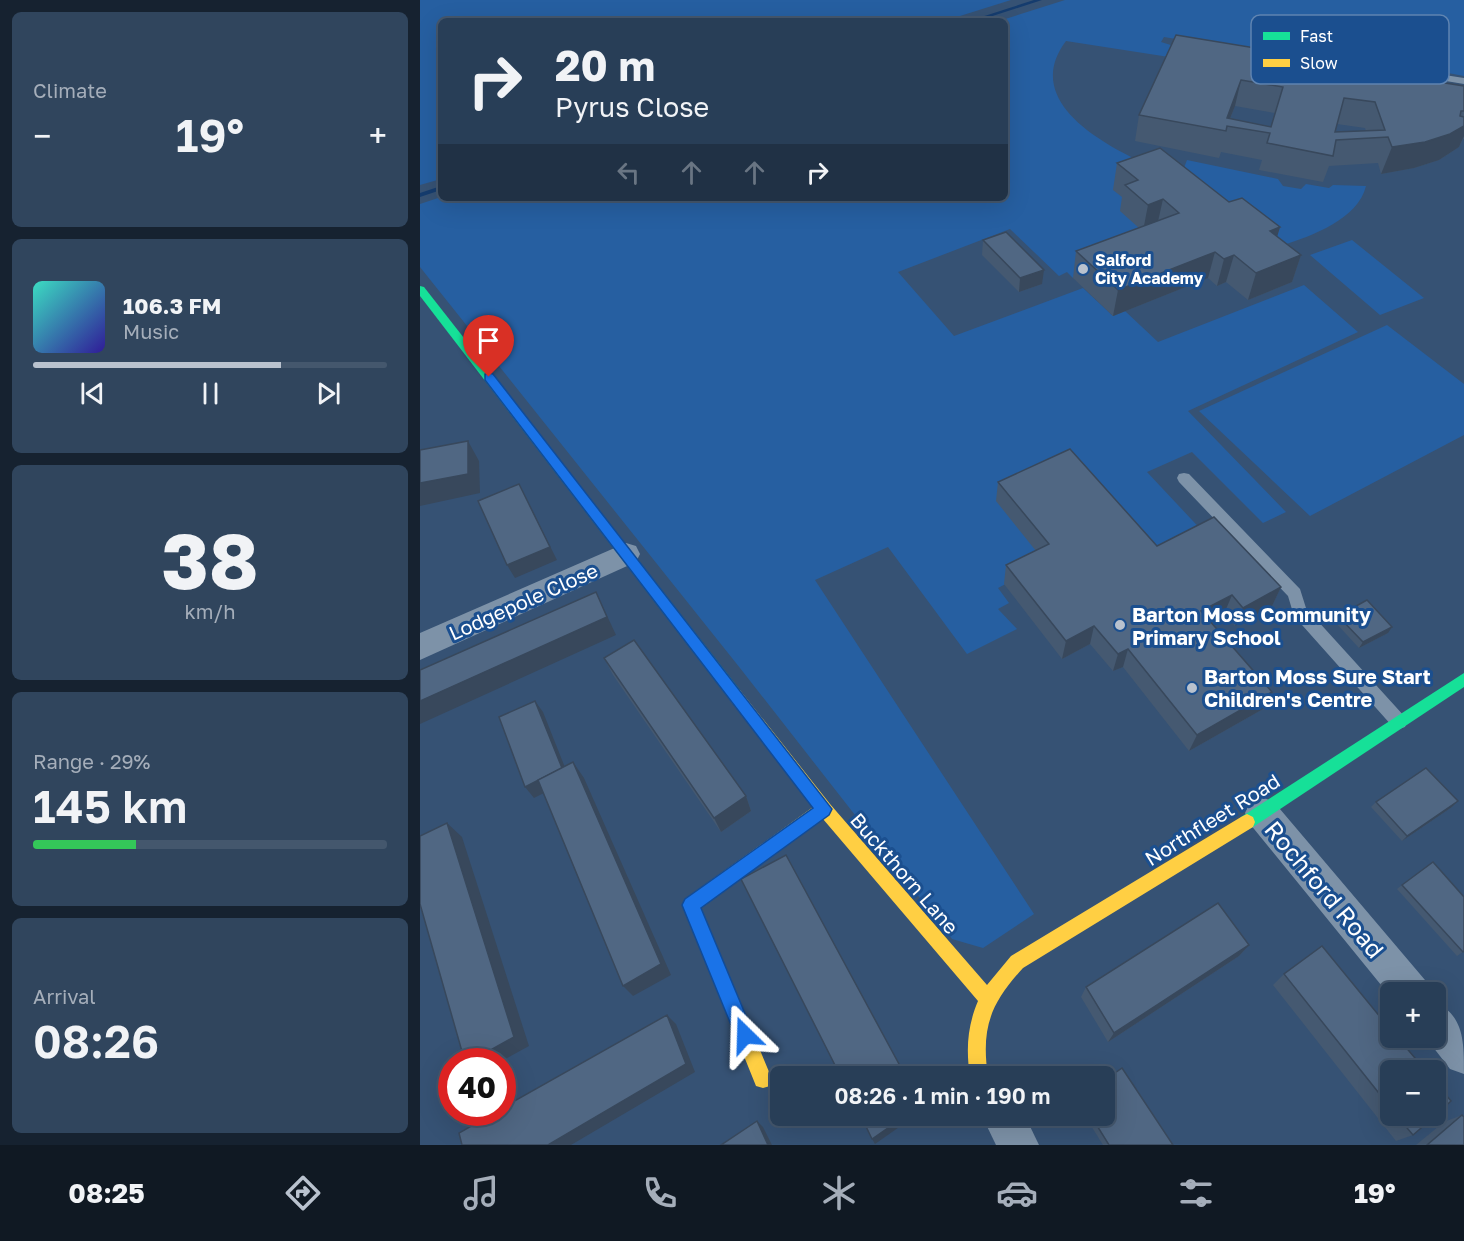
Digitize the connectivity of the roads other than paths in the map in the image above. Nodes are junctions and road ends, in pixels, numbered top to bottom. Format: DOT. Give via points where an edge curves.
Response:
graph roads {
  1 [pos="1449,79"];
  2 [pos="1464,81"];
  3 [pos="420,289"];
  4 [pos="1184,478"];
  5 [pos="626,554"];
  6 [pos="420,647"];
  7 [pos="1464,680"];
  8 [pos="1399,722"];
  9 [pos="824,809"];
  10 [pos="1262,813"];
  11 [pos="1403,982"];
  12 [pos="987,998"];
  13 [pos="1446,1034"];
  14 [pos="1464,1056"];
  15 [pos="976,1066"];
  16 [pos="763,1079"];
  17 [pos="1008,1126"];
  18 [pos="1019,1145"];
  1 -- 2 [label="lane"];
  3 -- 5 [label="street, Buckthorn Lane"];
  4 -- 8 [label="lane" via="1295,593 1299,611"];
  5 -- 6 [label="street, Lodgepole Close"];
  5 -- 9 [label="street, Buckthorn Lane"];
  7 -- 8 [label="street, Northfleet Road"];
  8 -- 10 [label="street, Northfleet Road"];
  9 -- 12 [label="street, Buckthorn Lane"];
  9 -- 16 [label="street" via="691,905"];
  10 -- 11 [label="street, Rochford Road"];
  10 -- 12 [label="street, Northfleet Road" via="1032,952 1003,975"];
  12 -- 15 [label="street, Northfleet Road" via="975,1036"];
  13 -- 14 [label="street"];
  17 -- 18 [label="street"];
}
